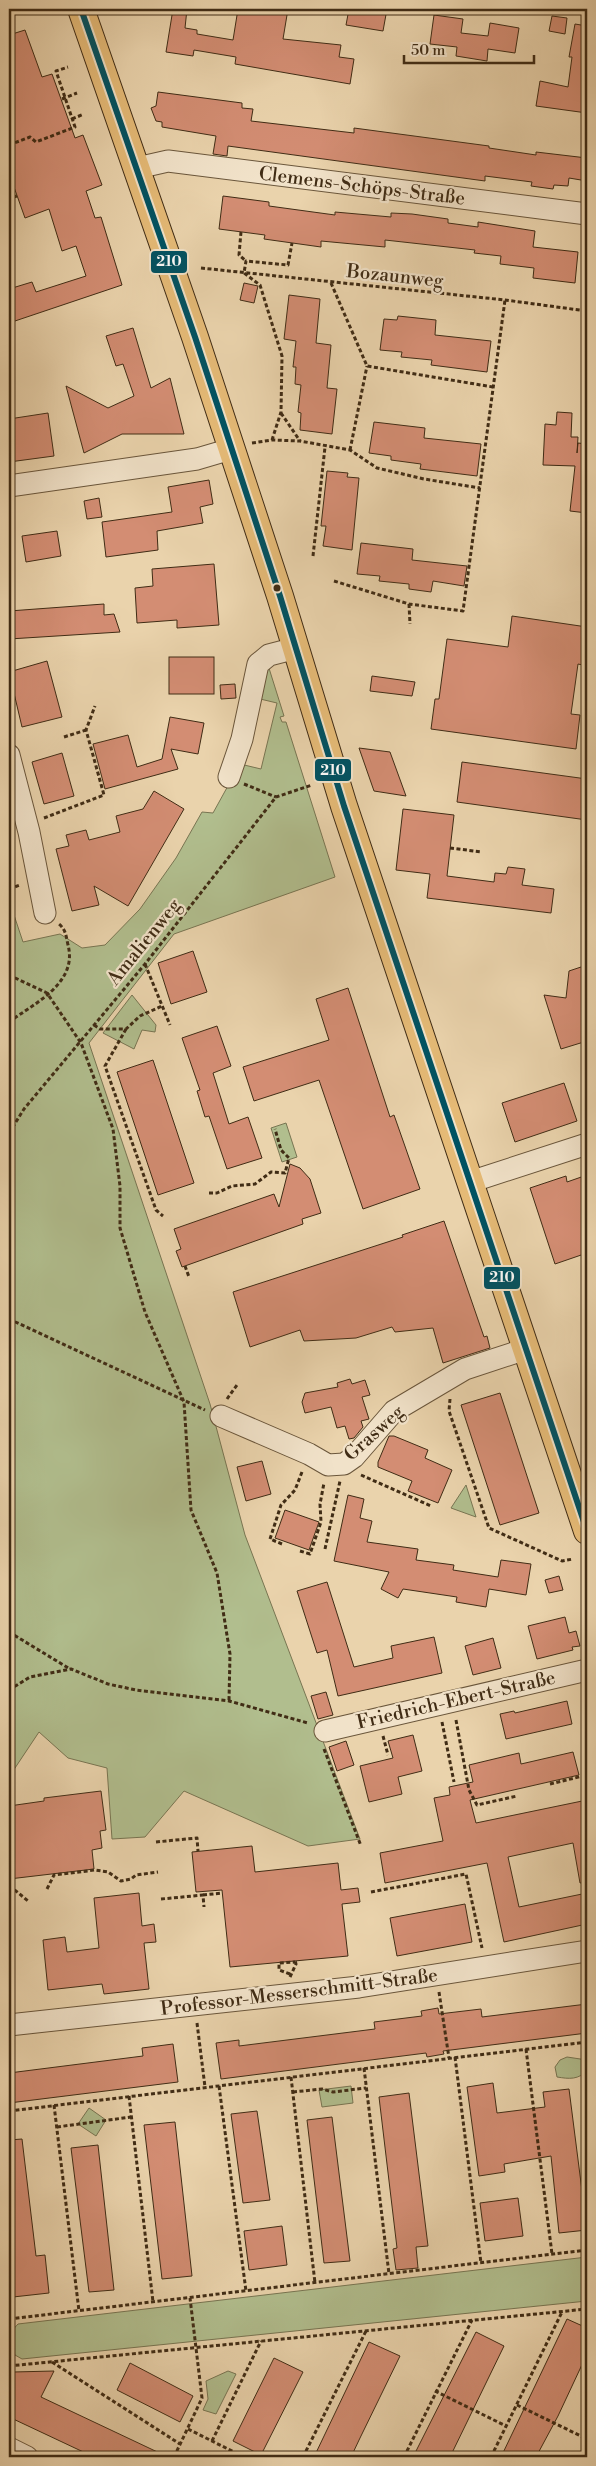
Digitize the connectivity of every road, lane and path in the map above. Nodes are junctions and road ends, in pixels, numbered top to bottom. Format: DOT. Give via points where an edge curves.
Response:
graph roads {
  1 [pos="81,9"];
  2 [pos="68,67"];
  3 [pos="77,93"];
  4 [pos="63,99"];
  5 [pos="84,114"];
  6 [pos="72,119"];
  7 [pos="9,145"];
  8 [pos="137,168"];
  9 [pos="9,186"];
  10 [pos="17,196"];
  11 [pos="587,214"];
  12 [pos="241,232"];
  13 [pos="292,243"];
  14 [pos="246,261"];
  15 [pos="201,268"];
  16 [pos="244,274"];
  17 [pos="331,283"];
  18 [pos="505,300"];
  19 [pos="587,311"];
  20 [pos="367,366"];
  21 [pos="493,387"];
  22 [pos="281,412"];
  23 [pos="264,440"];
  24 [pos="272,440"];
  25 [pos="300,441"];
  26 [pos="325,447"];
  27 [pos="231,449"];
  28 [pos="350,450"];
  29 [pos="9,486"];
  30 [pos="480,488"];
  31 [pos="313,556"];
  32 [pos="334,581"];
  33 [pos="409,604"];
  34 [pos="410,624"];
  35 [pos="296,648"];
  36 [pos="95,706"];
  37 [pos="86,730"];
  38 [pos="64,737"];
  39 [pos="9,755"];
  40 [pos="230,777"];
  41 [pos="323,781"];
  42 [pos="276,797"];
  43 [pos="27,824"];
  44 [pos="450,848"];
  45 [pos="482,852"];
  46 [pos="45,913"];
  47 [pos="145,964"];
  48 [pos="9,974"];
  49 [pos="47,993"];
  50 [pos="162,1006"];
  51 [pos="9,1022"];
  52 [pos="94,1025"];
  53 [pos="170,1025"];
  54 [pos="126,1029"];
  55 [pos="80,1043"];
  56 [pos="275,1129"];
  57 [pos="9,1133"];
  58 [pos="587,1144"];
  59 [pos="470,1182"];
  60 [pos="209,1193"];
  61 [pos="162,1216"];
  62 [pos="185,1266"];
  63 [pos="189,1277"];
  64 [pos="9,1319"];
  65 [pos="526,1349"];
  66 [pos="451,1395"];
  67 [pos="184,1402"];
  68 [pos="221,1416"];
  69 [pos="309,1454"];
  70 [pos="336,1464"];
  71 [pos="431,1506"];
  72 [pos="587,1531"];
  73 [pos="282,1544"];
  74 [pos="325,1549"];
  75 [pos="300,1551"];
  76 [pos="573,1559"];
  77 [pos="9,1632"];
  78 [pos="71,1669"];
  79 [pos="587,1670"];
  80 [pos="9,1690"];
  81 [pos="229,1701"];
  82 [pos="452,1701"];
  83 [pos="442,1721"];
  84 [pos="326,1735"];
  85 [pos="587,1775"];
  86 [pos="454,1782"];
  87 [pos="550,1784"];
  88 [pos="517,1796"];
  89 [pos="156,1842"];
  90 [pos="362,1846"];
  91 [pos="198,1851"];
  92 [pos="158,1872"];
  93 [pos="9,1879"];
  94 [pos="9,1886"];
  95 [pos="47,1890"];
  96 [pos="371,1892"];
  97 [pos="222,1893"];
  98 [pos="203,1895"];
  99 [pos="161,1899"];
  100 [pos="28,1901"];
  101 [pos="204,1907"];
  102 [pos="587,1952"];
  103 [pos="295,1962"];
  104 [pos="486,1969"];
  105 [pos="290,1974"];
  106 [pos="439,1992"];
  107 [pos="197,2019"];
  108 [pos="9,2025"];
  109 [pos="587,2042"];
  110 [pos="526,2049"];
  111 [pos="455,2057"];
  112 [pos="449,2058"];
  113 [pos="364,2068"];
  114 [pos="291,2077"];
  115 [pos="219,2086"];
  116 [pos="205,2088"];
  117 [pos="366,2088"];
  118 [pos="293,2092"];
  119 [pos="128,2096"];
  120 [pos="54,2105"];
  121 [pos="9,2111"];
  122 [pos="131,2117"];
  123 [pos="57,2128"];
  124 [pos="587,2250"];
  125 [pos="552,2254"];
  126 [pos="481,2263"];
  127 [pos="389,2274"];
  128 [pos="315,2283"];
  129 [pos="246,2291"];
  130 [pos="190,2298"];
  131 [pos="153,2302"];
  132 [pos="587,2309"];
  133 [pos="79,2311"];
  134 [pos="563,2311"];
  135 [pos="9,2319"];
  136 [pos="472,2320"];
  137 [pos="366,2330"];
  138 [pos="261,2340"];
  139 [pos="198,2348"];
  140 [pos="52,2362"];
  141 [pos="9,2366"];
  142 [pos="435,2391"];
  143 [pos="517,2405"];
  144 [pos="506,2426"];
  145 [pos="188,2429"];
  146 [pos="587,2439"];
  147 [pos="212,2441"];
  148 [pos="180,2444"];
  149 [pos="9,2448"];
  150 [pos="27,2457"];
  151 [pos="174,2457"];
  152 [pos="244,2457"];
  153 [pos="303,2457"];
  154 [pos="404,2457"];
  155 [pos="491,2457"];
  1 -- 8 [label="main road"];
  2 -- 4 [label="path" via="56,71"];
  3 -- 4 [label="path"];
  4 -- 6 [label="path"];
  5 -- 6 [label="path"];
  6 -- 7 [label="path" via="75,127 36,142 30,137"];
  8 -- 11 [label="street, Clemens-Schöps-Straße" via="168,161"];
  8 -- 27 [label="main road"];
  9 -- 10 [label="path" via="13,197"];
  12 -- 14 [label="path" via="239,255"];
  13 -- 14 [label="path" via="288,265"];
  14 -- 16 [label="path"];
  15 -- 16 [label="path, Bozaunweg"];
  16 -- 17 [label="path, Bozaunweg"];
  16 -- 22 [label="path" via="260,285 282,356"];
  17 -- 18 [label="path, Bozaunweg"];
  17 -- 20 [label="path"];
  18 -- 19 [label="path, Bozaunweg"];
  18 -- 21 [label="path"];
  20 -- 21 [label="path"];
  20 -- 28 [label="path"];
  21 -- 30 [label="path"];
  22 -- 24 [label="path"];
  22 -- 25 [label="path"];
  23 -- 24 [label="path"];
  24 -- 25 [label="path"];
  25 -- 26 [label="path"];
  26 -- 28 [label="path"];
  26 -- 31 [label="path"];
  27 -- 29 [label="street" via="197,459"];
  27 -- 35 [label="main road"];
  28 -- 30 [label="path" via="378,468"];
  30 -- 33 [label="path" via="463,611"];
  32 -- 33 [label="path"];
  33 -- 34 [label="path"];
  35 -- 40 [label="street" via="269,655 258,664"];
  35 -- 41 [label="main road"];
  36 -- 37 [label="path"];
  37 -- 38 [label="path"];
  37 -- 43 [label="path" via="104,795"];
  39 -- 43 [label="street"];
  40 -- 42 [label="path"];
  41 -- 42 [label="path"];
  41 -- 59 [label="main road"];
  42 -- 47 [label="path, Amalienweg"];
  43 -- 46 [label="street"];
  44 -- 45 [label="path"];
  46 -- 49 [label="path" via="64,929 70,950 70,965 65,977"];
  47 -- 50 [label="path"];
  47 -- 52 [label="path, Amalienweg"];
  48 -- 49 [label="path"];
  49 -- 51 [label="path"];
  49 -- 55 [label="path"];
  50 -- 53 [label="path"];
  50 -- 54 [label="path" via="140,1016"];
  52 -- 54 [label="path" via="100,1029"];
  52 -- 55 [label="path, Amalienweg"];
  54 -- 61 [label="path" via="105,1066 156,1210"];
  55 -- 57 [label="path, Amalienweg" via="24,1109"];
  55 -- 67 [label="path" via="114,1129 120,1186 120,1228 145,1312"];
  56 -- 60 [label="path" via="281,1150 289,1158 285,1173 271,1172 255,1184"];
  58 -- 59 [label="street"];
  59 -- 65 [label="main road"];
  62 -- 63 [label="path"];
  64 -- 67 [label="path"];
  65 -- 70 [label="street, Grasweg" via="465,1369 394,1411 354,1457"];
  65 -- 72 [label="main road"];
  66 -- 76 [label="path" via="449,1412 489,1528 562,1561"];
  67 -- 68 [label="path"];
  67 -- 81 [label="path" via="192,1510 217,1573 230,1654"];
  68 -- 69 [label="street, Grasweg"];
  69 -- 70 [label="street, Grasweg"];
  69 -- 73 [label="path" via="295,1490 281,1505 270,1539"];
  70 -- 71 [label="path"];
  70 -- 74 [label="path"];
  70 -- 75 [label="path" via="320,1504 322,1522 310,1554"];
  77 -- 78 [label="path"];
  78 -- 80 [label="path" via="30,1677"];
  78 -- 81 [label="path" via="108,1684 136,1690"];
  79 -- 82 [label="street, Friedrich-Ebert-Straße"];
  81 -- 84 [label="path"];
  82 -- 84 [label="street, Friedrich-Ebert-Straße"];
  82 -- 88 [label="path" via="469,1790 477,1805"];
  83 -- 86 [label="path"];
  84 -- 90 [label="path"];
  85 -- 87 [label="path"];
  89 -- 91 [label="path" via="197,1838"];
  92 -- 95 [label="path" via="136,1875 121,1882 101,1871 54,1875"];
  93 -- 94 [label="path"];
  94 -- 100 [label="path"];
  96 -- 104 [label="path" via="466,1874"];
  97 -- 98 [label="path"];
  98 -- 99 [label="path"];
  98 -- 101 [label="path"];
  102 -- 104 [label="street, Professor-Messerschmitt-Straße"];
  103 -- 105 [label="path" via="279,1963 279,1970"];
  104 -- 108 [label="street, Professor-Messerschmitt-Straße" via="359,1988"];
  106 -- 112 [label="path"];
  107 -- 116 [label="path"];
  109 -- 110 [label="path"];
  110 -- 111 [label="path"];
  110 -- 125 [label="path"];
  111 -- 112 [label="path"];
  111 -- 126 [label="path"];
  112 -- 113 [label="path"];
  113 -- 114 [label="path"];
  113 -- 117 [label="path"];
  114 -- 115 [label="path"];
  114 -- 118 [label="path"];
  115 -- 116 [label="path"];
  115 -- 129 [label="path"];
  116 -- 119 [label="path"];
  117 -- 118 [label="path"];
  117 -- 127 [label="path"];
  118 -- 128 [label="path"];
  119 -- 120 [label="path"];
  119 -- 122 [label="path"];
  120 -- 121 [label="path"];
  120 -- 123 [label="path"];
  122 -- 123 [label="path"];
  122 -- 131 [label="path"];
  123 -- 133 [label="path"];
  124 -- 125 [label="path"];
  125 -- 126 [label="path"];
  126 -- 127 [label="path"];
  127 -- 128 [label="path"];
  128 -- 129 [label="path"];
  129 -- 130 [label="path"];
  130 -- 131 [label="path"];
  130 -- 139 [label="path"];
  131 -- 133 [label="path"];
  132 -- 134 [label="path"];
  133 -- 135 [label="path"];
  134 -- 136 [label="path"];
  134 -- 143 [label="path"];
  136 -- 137 [label="path"];
  136 -- 142 [label="path"];
  137 -- 138 [label="path"];
  137 -- 153 [label="path"];
  138 -- 139 [label="path"];
  138 -- 147 [label="path"];
  139 -- 140 [label="path"];
  139 -- 145 [label="path" via="202,2398"];
  140 -- 141 [label="path"];
  140 -- 148 [label="path"];
  142 -- 144 [label="path"];
  142 -- 154 [label="path"];
  143 -- 144 [label="path"];
  143 -- 146 [label="path"];
  144 -- 155 [label="path"];
  145 -- 147 [label="path"];
  145 -- 148 [label="path"];
  147 -- 152 [label="path"];
  148 -- 151 [label="path"];
  149 -- 150 [label="street"];
}
